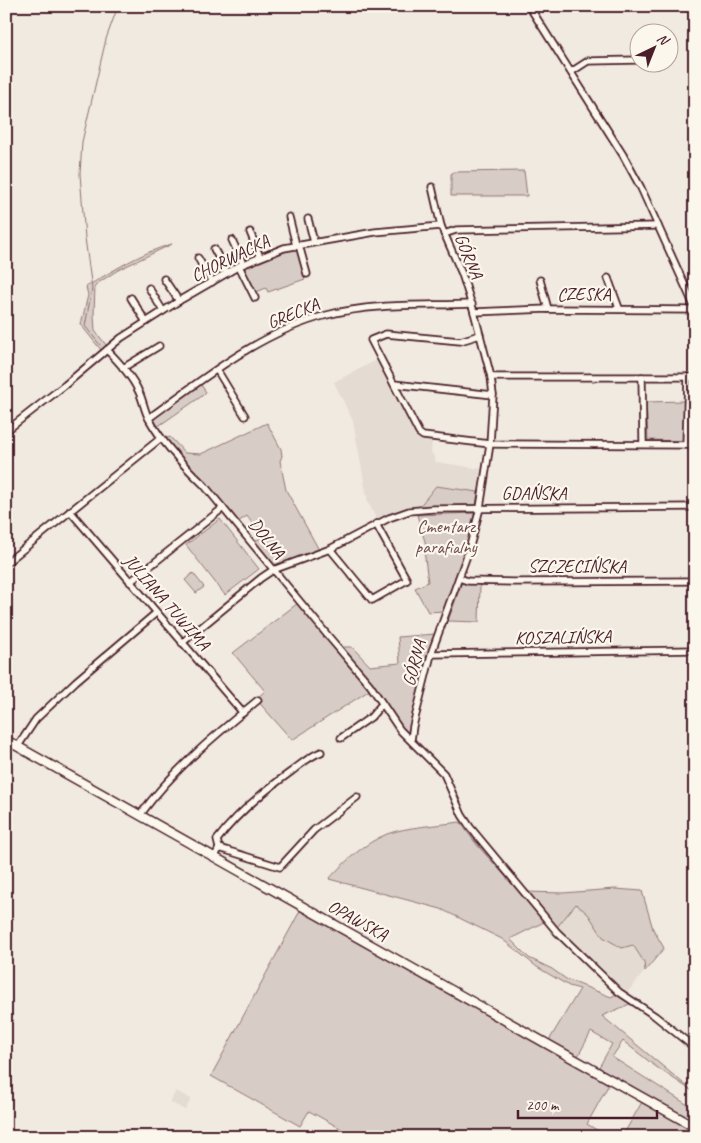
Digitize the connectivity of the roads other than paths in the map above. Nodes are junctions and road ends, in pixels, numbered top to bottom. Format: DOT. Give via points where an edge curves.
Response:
graph roads {
  1 [pos="529,6"];
  2 [pos="628,60"];
  3 [pos="570,72"];
  4 [pos="432,187"];
  5 [pos="289,217"];
  6 [pos="308,219"];
  7 [pos="441,226"];
  8 [pos="658,226"];
  9 [pos="250,232"];
  10 [pos="444,234"];
  11 [pos="232,240"];
  12 [pos="314,242"];
  13 [pos="298,245"];
  14 [pos="214,249"];
  15 [pos="260,257"];
  16 [pos="198,258"];
  17 [pos="241,266"];
  18 [pos="227,273"];
  19 [pos="307,274"];
  20 [pos="608,278"];
  21 [pos="164,279"];
  22 [pos="540,280"];
  23 [pos="212,282"];
  24 [pos="149,288"];
  25 [pos="131,298"];
  26 [pos="254,298"];
  27 [pos="179,301"];
  28 [pos="472,304"];
  29 [pos="620,308"];
  30 [pos="548,309"];
  31 [pos="695,309"];
  32 [pos="163,311"];
  33 [pos="474,312"];
  34 [pos="146,322"];
  35 [pos="480,335"];
  36 [pos="159,346"];
  37 [pos="108,350"];
  38 [pos="124,368"];
  39 [pos="217,370"];
  40 [pos="492,377"];
  41 [pos="642,377"];
  42 [pos="688,377"];
  43 [pos="695,377"];
  44 [pos="394,384"];
  45 [pos="493,395"];
  46 [pos="245,416"];
  47 [pos="149,418"];
  48 [pos="6,432"];
  49 [pos="161,438"];
  50 [pos="490,444"];
  51 [pos="642,444"];
  52 [pos="686,445"];
  53 [pos="695,445"];
  54 [pos="695,507"];
  55 [pos="222,508"];
  56 [pos="480,508"];
  57 [pos="70,511"];
  58 [pos="376,524"];
  59 [pos="330,549"];
  60 [pos="6,563"];
  61 [pos="274,570"];
  62 [pos="459,578"];
  63 [pos="695,581"];
  64 [pos="130,582"];
  65 [pos="156,613"];
  66 [pos="182,643"];
  67 [pos="695,650"];
  68 [pos="432,654"];
  69 [pos="258,700"];
  70 [pos="380,706"];
  71 [pos="242,713"];
  72 [pos="341,738"];
  73 [pos="6,740"];
  74 [pos="411,740"];
  75 [pos="18,746"];
  76 [pos="321,752"];
  77 [pos="357,797"];
  78 [pos="140,815"];
  79 [pos="219,848"];
  80 [pos="215,857"];
  81 [pos="695,1048"];
  82 [pos="695,1126"];
  1 -- 3 [label="street"];
  2 -- 3 [label="street" via="588,61"];
  3 -- 8 [label="street" via="623,155"];
  4 -- 7 [label="street, GÓRNA"];
  5 -- 13 [label="street"];
  6 -- 12 [label="street"];
  7 -- 10 [label="street, GÓRNA"];
  7 -- 12 [label="street, CHORWACKA"];
  8 -- 10 [label="street" via="456,230"];
  8 -- 31 [label="street"];
  9 -- 15 [label="street"];
  10 -- 28 [label="street, GÓRNA"];
  11 -- 17 [label="street"];
  12 -- 13 [label="street, CHORWACKA"];
  13 -- 15 [label="street, CHORWACKA"];
  13 -- 19 [label="street"];
  14 -- 18 [label="street"];
  15 -- 17 [label="street, CHORWACKA"];
  16 -- 23 [label="street"];
  17 -- 18 [label="street, CHORWACKA"];
  17 -- 26 [label="street"];
  18 -- 23 [label="street, CHORWACKA"];
  20 -- 29 [label="street"];
  21 -- 27 [label="street"];
  22 -- 30 [label="street"];
  23 -- 27 [label="street, CHORWACKA"];
  24 -- 32 [label="street"];
  25 -- 34 [label="street"];
  27 -- 32 [label="street, CHORWACKA"];
  28 -- 33 [label="street, GÓRNA"];
  28 -- 39 [label="street, GRECKA" via="373,307 326,315 284,331"];
  29 -- 30 [label="street, CZESKA"];
  29 -- 31 [label="street, CZESKA"];
  30 -- 33 [label="street, CZESKA"];
  32 -- 34 [label="street, CHORWACKA"];
  33 -- 35 [label="street, GÓRNA"];
  34 -- 37 [label="street, CHORWACKA"];
  35 -- 40 [label="street, GÓRNA"];
  35 -- 44 [label="street" via="460,341 386,334 372,340"];
  36 -- 38 [label="street"];
  37 -- 38 [label="street, DOLNA"];
  37 -- 48 [label="street, CHORWACKA"];
  38 -- 47 [label="street, DOLNA" via="138,390"];
  39 -- 46 [label="street"];
  39 -- 47 [label="street, GRECKA"];
  40 -- 41 [label="street"];
  40 -- 45 [label="street, GÓRNA"];
  41 -- 42 [label="street"];
  41 -- 51 [label="street"];
  42 -- 43 [label="street"];
  42 -- 52 [label="street"];
  44 -- 45 [label="street"];
  44 -- 50 [label="street" via="423,436"];
  45 -- 50 [label="street, GÓRNA"];
  47 -- 49 [label="street, DOLNA"];
  49 -- 55 [label="street, DOLNA"];
  49 -- 57 [label="street"];
  50 -- 51 [label="street"];
  50 -- 56 [label="street, GÓRNA"];
  51 -- 52 [label="street"];
  52 -- 53 [label="street"];
  54 -- 56 [label="street, GDAŃSKA"];
  55 -- 61 [label="street, DOLNA"];
  55 -- 64 [label="street"];
  56 -- 58 [label="street, GDAŃSKA" via="409,511"];
  56 -- 62 [label="street, GÓRNA"];
  57 -- 60 [label="street"];
  57 -- 64 [label="street, JULIANA TUWIMA"];
  58 -- 59 [label="street, GDAŃSKA"];
  58 -- 59 [label="street" via="407,580 372,600"];
  59 -- 61 [label="street, GDAŃSKA"];
  61 -- 66 [label="street, GDAŃSKA"];
  61 -- 70 [label="street, DOLNA" via="370,685"];
  62 -- 63 [label="street, SZCZECIŃSKA" via="514,582"];
  62 -- 68 [label="street, GÓRNA"];
  64 -- 65 [label="street, JULIANA TUWIMA"];
  65 -- 66 [label="street, JULIANA TUWIMA"];
  65 -- 75 [label="street" via="36,719"];
  66 -- 71 [label="street, JULIANA TUWIMA"];
  67 -- 68 [label="street, KOSZALIŃSKA"];
  68 -- 74 [label="street, GÓRNA"];
  69 -- 71 [label="street"];
  70 -- 72 [label="street" via="371,717"];
  70 -- 74 [label="street, DOLNA"];
  71 -- 78 [label="street" via="188,759"];
  73 -- 75 [label="main road, OPAWSKA"];
  74 -- 81 [label="street" via="444,774 462,815 478,839 557,932 619,992"];
  75 -- 78 [label="main road, OPAWSKA"];
  76 -- 79 [label="street" via="272,786 228,825 217,840"];
  77 -- 79 [label="street" via="314,830 280,867"];
  78 -- 80 [label="main road, OPAWSKA"];
  79 -- 80 [label="street"];
  80 -- 82 [label="main road, OPAWSKA"];
}
